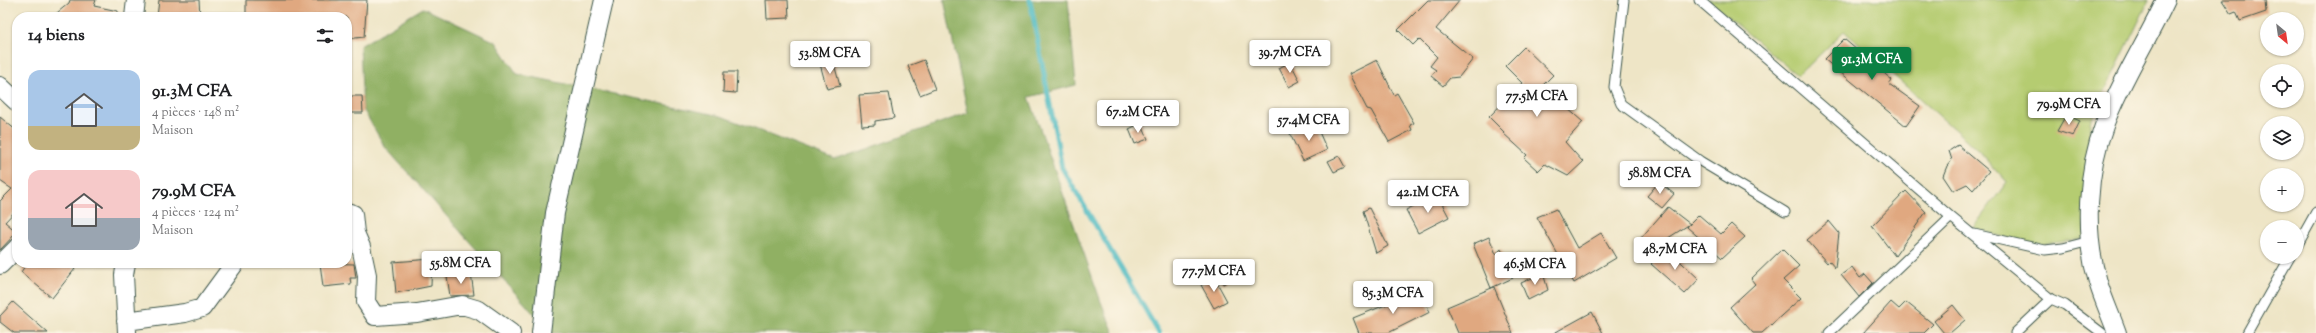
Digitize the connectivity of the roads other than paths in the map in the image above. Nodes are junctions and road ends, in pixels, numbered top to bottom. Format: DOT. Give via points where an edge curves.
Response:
graph roads {
  1 [pos="136,0"];
  2 [pos="604,0"];
  3 [pos="1624,0"];
  4 [pos="1699,0"];
  5 [pos="2166,0"];
  6 [pos="135,12"];
  7 [pos="0,86"];
  8 [pos="12,97"];
  9 [pos="1785,212"];
  10 [pos="2316,212"];
  11 [pos="352,213"];
  12 [pos="1951,217"];
  13 [pos="1972,233"];
  14 [pos="2304,233"];
  15 [pos="2090,241"];
  16 [pos="12,253"];
  17 [pos="2286,264"];
  18 [pos="0,265"];
  19 [pos="125,268"];
  20 [pos="232,268"];
  21 [pos="2051,300"];
  22 [pos="127,327"];
  23 [pos="511,333"];
  24 [pos="541,333"];
  25 [pos="1829,333"];
  26 [pos="2015,333"];
  27 [pos="2102,333"];
  28 [pos="2117,333"];
  29 [pos="2247,333"];
  1 -- 6 [label="street"];
  2 -- 24 [label="street" via="556,213"];
  3 -- 9 [label="lane" via="1614,87 1621,104 1700,161"];
  4 -- 12 [label="lane"];
  5 -- 15 [label="street" via="2105,123 2094,161"];
  7 -- 8 [label="street"];
  10 -- 14 [label="lane"];
  11 -- 23 [label="street" via="355,233 368,275 366,302 375,316 417,313 462,305 479,310"];
  12 -- 13 [label="lane"];
  12 -- 25 [label="lane"];
  13 -- 15 [label="lane" via="2046,250"];
  13 -- 21 [label="lane"];
  15 -- 28 [label="street" via="2098,281"];
  16 -- 18 [label="street"];
  17 -- 29 [label="lane"];
  19 -- 22 [label="street"];
  20 -- 22 [label="street" via="202,308"];
  21 -- 26 [label="lane"];
  21 -- 27 [label="lane" via="2065,305"];
}
